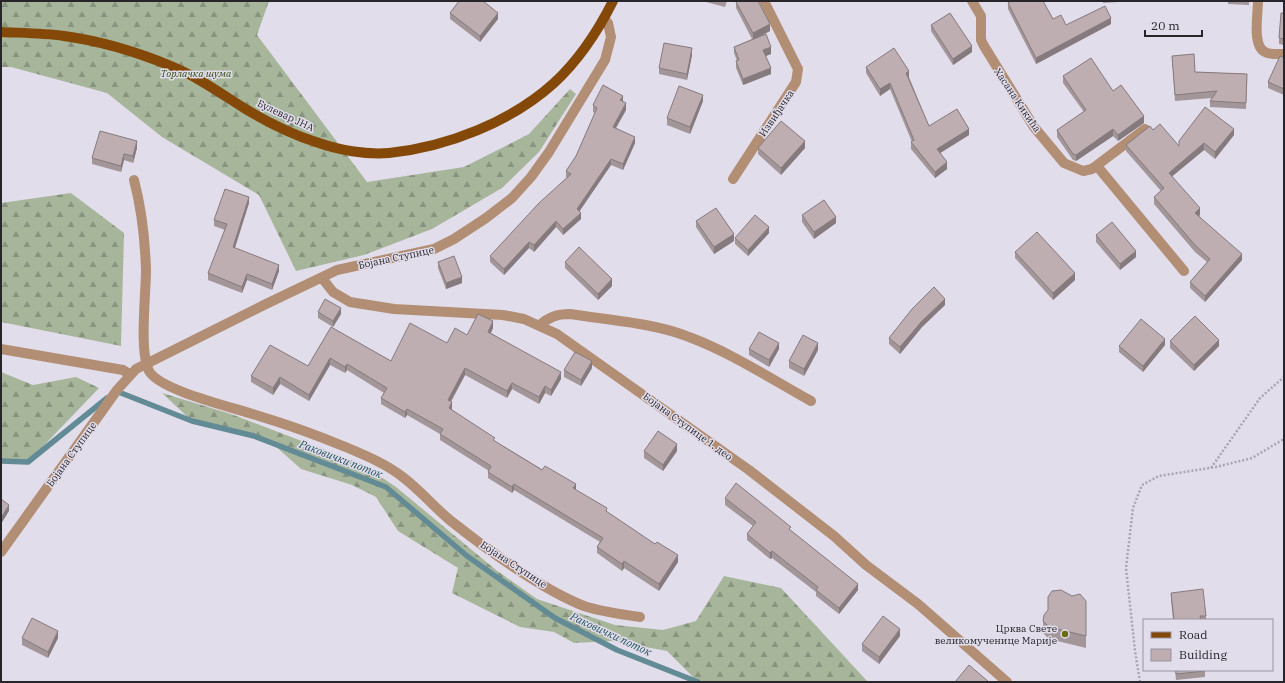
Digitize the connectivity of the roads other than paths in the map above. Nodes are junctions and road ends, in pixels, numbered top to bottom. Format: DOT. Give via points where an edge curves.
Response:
graph roads {
  1 [pos="613,1"];
  2 [pos="764,1"];
  3 [pos="972,1"];
  4 [pos="1258,1"];
  5 [pos="604,19"];
  6 [pos="1,32"];
  7 [pos="1284,54"];
  8 [pos="1145,129"];
  9 [pos="1097,166"];
  10 [pos="733,179"];
  11 [pos="134,180"];
  12 [pos="1184,271"];
  13 [pos="322,278"];
  14 [pos="540,325"];
  15 [pos="1,349"];
  16 [pos="147,363"];
  17 [pos="128,376"];
  18 [pos="811,401"];
  19 [pos="1,552"];
  20 [pos="640,617"];
  21 [pos="1007,682"];
  1 -- 5 [label="main road, Булевар ЈНА"];
  2 -- 10 [label="street, Извиђачка" via="798,69 796,82"];
  3 -- 9 [label="street, Хасана Кикића" via="981,16 981,40 1034,126 1064,163 1083,171"];
  4 -- 7 [label="street" via="1257,37 1260,48 1268,53"];
  5 -- 6 [label="main road, Булевар ЈНА" via="569,68 532,100 493,123 461,136 422,148 387,153 357,151 318,143 245,109 202,81 173,67 107,44 63,36"];
  5 -- 13 [label="street, Бојана Ступице" via="608,23 611,37 606,60 549,152 512,198 454,239 434,249 353,266"];
  8 -- 9 [label="street, Хасана Кикића"];
  9 -- 12 [label="street"];
  11 -- 16 [label="street" via="144,235 144,338"];
  13 -- 14 [label="street, Бојана Ступице 1. део" via="333,292 350,302 394,309 503,315"];
  13 -- 16 [label="street, Бојана Ступице"];
  14 -- 18 [label="street" via="559,314 570,314 688,336"];
  14 -- 21 [label="street, Бојана Ступице 1. део" via="557,334 749,470 918,604"];
  15 -- 17 [label="street" via="123,370"];
  16 -- 17 [label="street, Бојана Ступице"];
  16 -- 20 [label="street, Бојана Ступице" via="149,371 160,381 189,394 349,448 380,463 403,477 453,522 536,580 584,605"];
  17 -- 19 [label="street, Бојана Ступице"];
}
